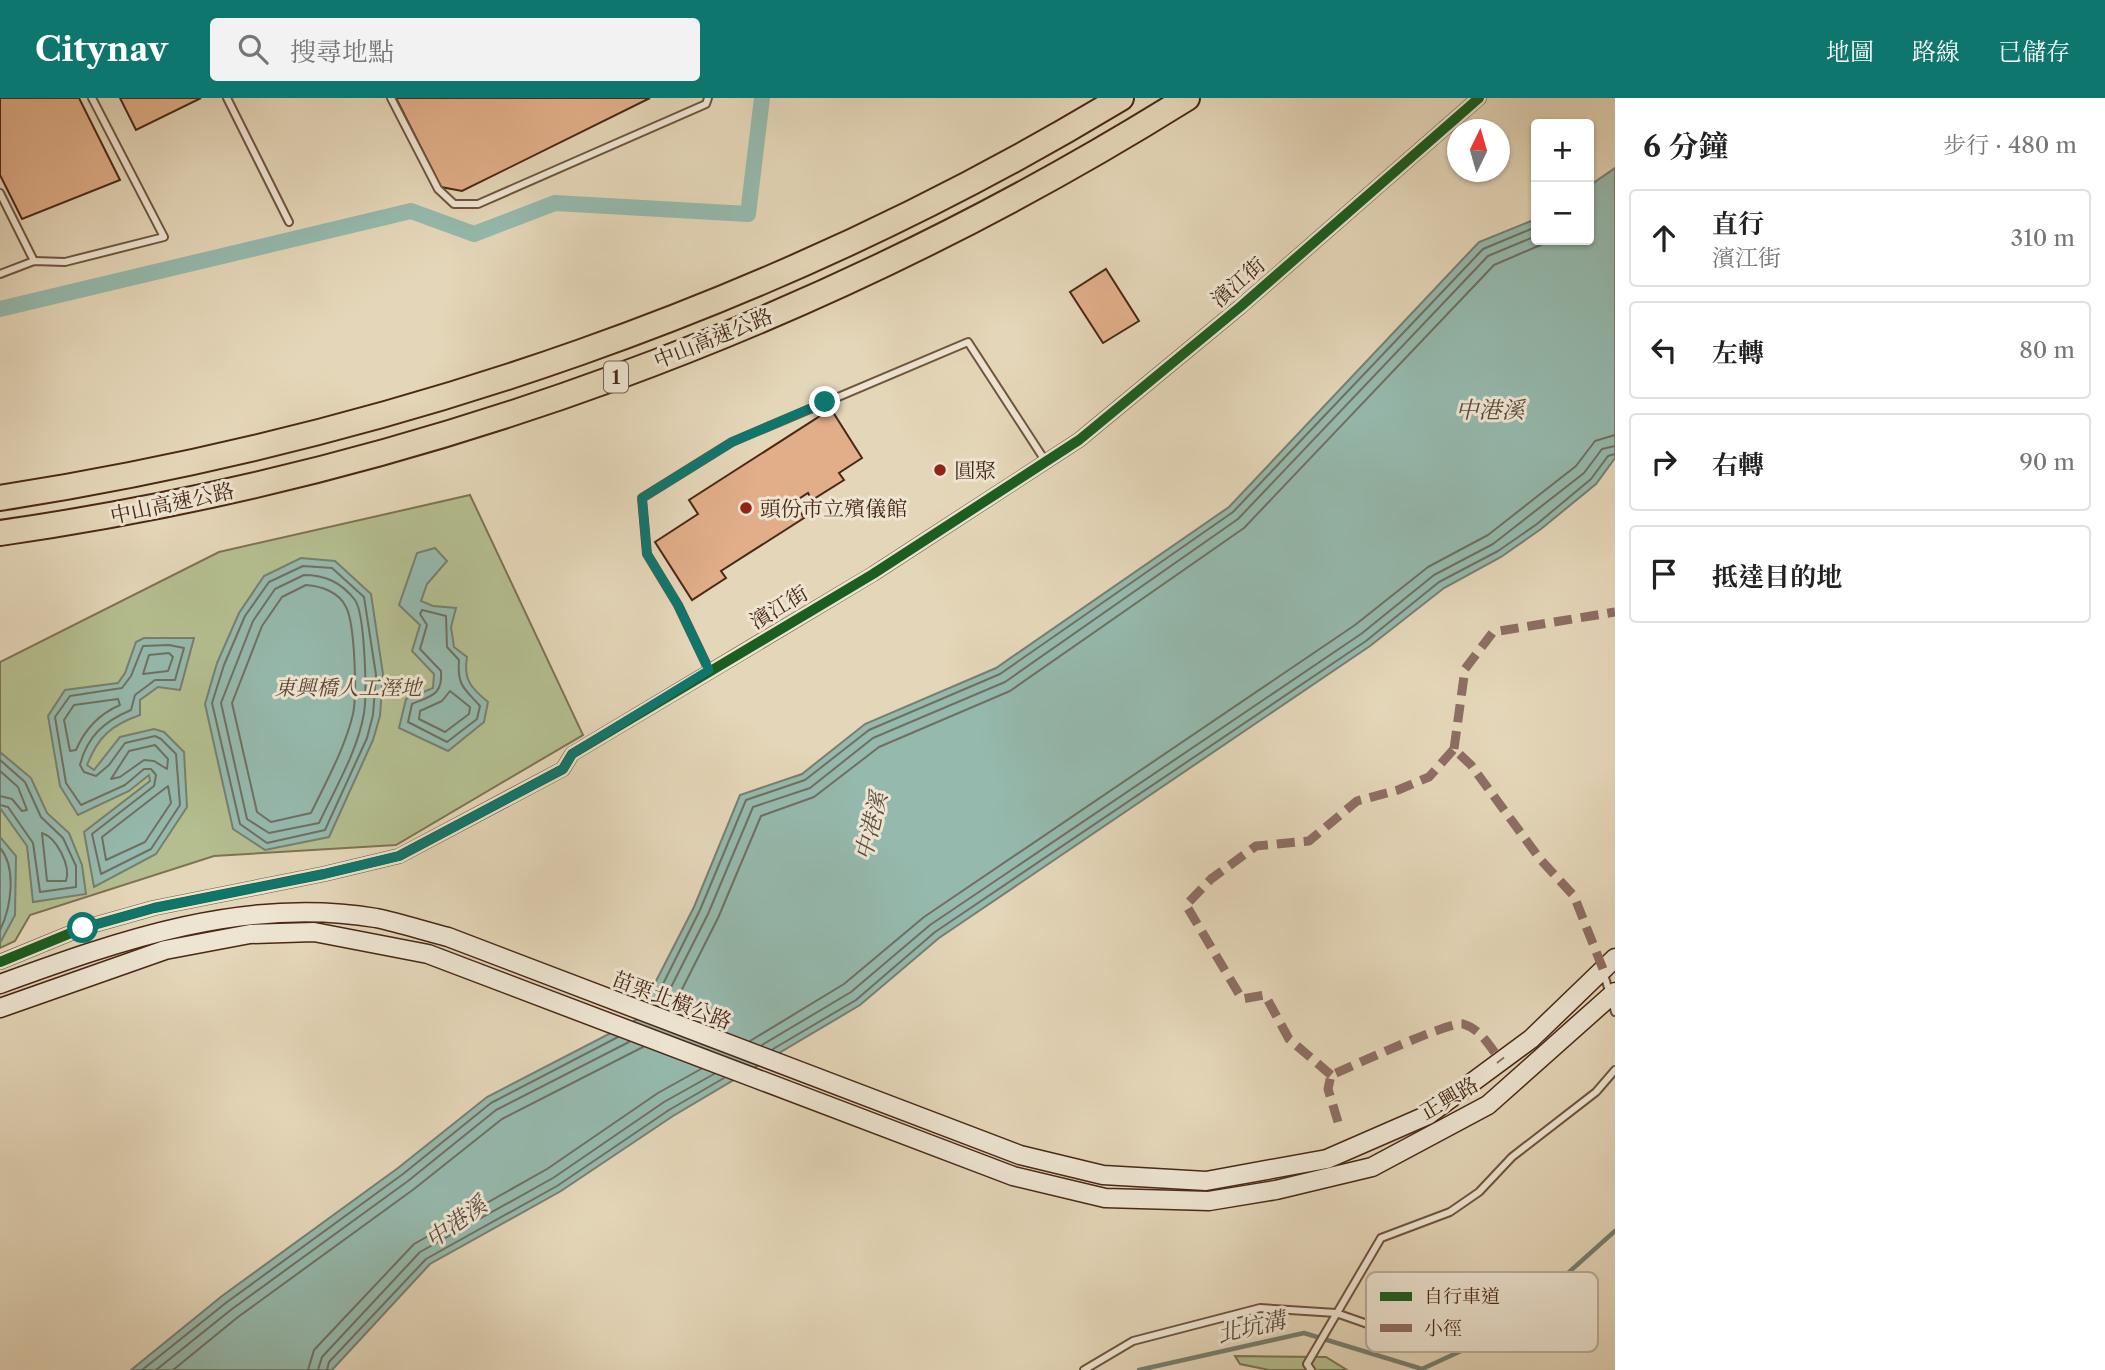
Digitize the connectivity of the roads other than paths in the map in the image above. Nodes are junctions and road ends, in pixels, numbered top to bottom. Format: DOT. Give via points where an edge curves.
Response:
graph roads {
  1 [pos="92,98"];
  2 [pos="227,98"];
  3 [pos="391,98"];
  4 [pos="708,98"];
  5 [pos="1121,98"];
  6 [pos="1186,98"];
  7 [pos="1479,98"];
  8 [pos="0,193"];
  9 [pos="289,222"];
  10 [pos="34,261"];
  11 [pos="0,274"];
  12 [pos="1046,462"];
  13 [pos="0,498"];
  14 [pos="0,533"];
  15 [pos="709,670"];
  16 [pos="0,962"];
  17 [pos="1609,963"];
  18 [pos="0,984"];
  19 [pos="1613,1001"];
  20 [pos="0,1008"];
  21 [pos="1615,1070"];
  22 [pos="1327,1159"];
  23 [pos="1276,1190"];
  24 [pos="1336,1313"];
  25 [pos="1366,1323"];
  26 [pos="1309,1367"];
  27 [pos="1084,1370"];
  1 -- 10 [label="lane" via="164,237 65,262"];
  2 -- 9 [label="lane"];
  3 -- 4 [label="lane" via="438,188 454,204 478,204 706,104"];
  5 -- 13 [label="highway, 中山高速公路 / 1" via="893,222 674,318 564,359 335,430 103,482"];
  6 -- 14 [label="highway, 中山高速公路 / 1" via="1038,184 894,259 761,320 568,394 448,434 211,495"];
  7 -- 12 [label="street, 濱江街" via="1240,307"];
  8 -- 10 [label="lane"];
  10 -- 11 [label="lane"];
  12 -- 15 [label="street, 濱江街" via="873,573"];
  12 -- 15 [label="lane" via="968,342 732,442 709,456 642,498 647,554"];
  15 -- 16 [label="street, 濱江街" via="572,754 563,769 399,856 154,908 83,928"];
  17 -- 19 [label="lane"];
  17 -- 22 [label="main road, 正興路" via="1531,1039 1428,1115"];
  18 -- 22 [label="main road, 苗栗北橫公路" via="173,926 212,918 301,913 375,918 448,937 1020,1155 1103,1175 1206,1181"];
  19 -- 23 [label="main road, 正興路" via="1488,1105 1372,1167"];
  20 -- 23 [label="main road, 苗栗北橫公路" via="165,950 250,933 314,932 428,954 1013,1176 1105,1198 1209,1200"];
  21 -- 24 [label="lane" via="1597,1092 1512,1157 1479,1192 1450,1212 1381,1238"];
  24 -- 25 [label="lane"];
  24 -- 26 [label="lane"];
  24 -- 27 [label="lane" via="1260,1308 1133,1340"];
}
